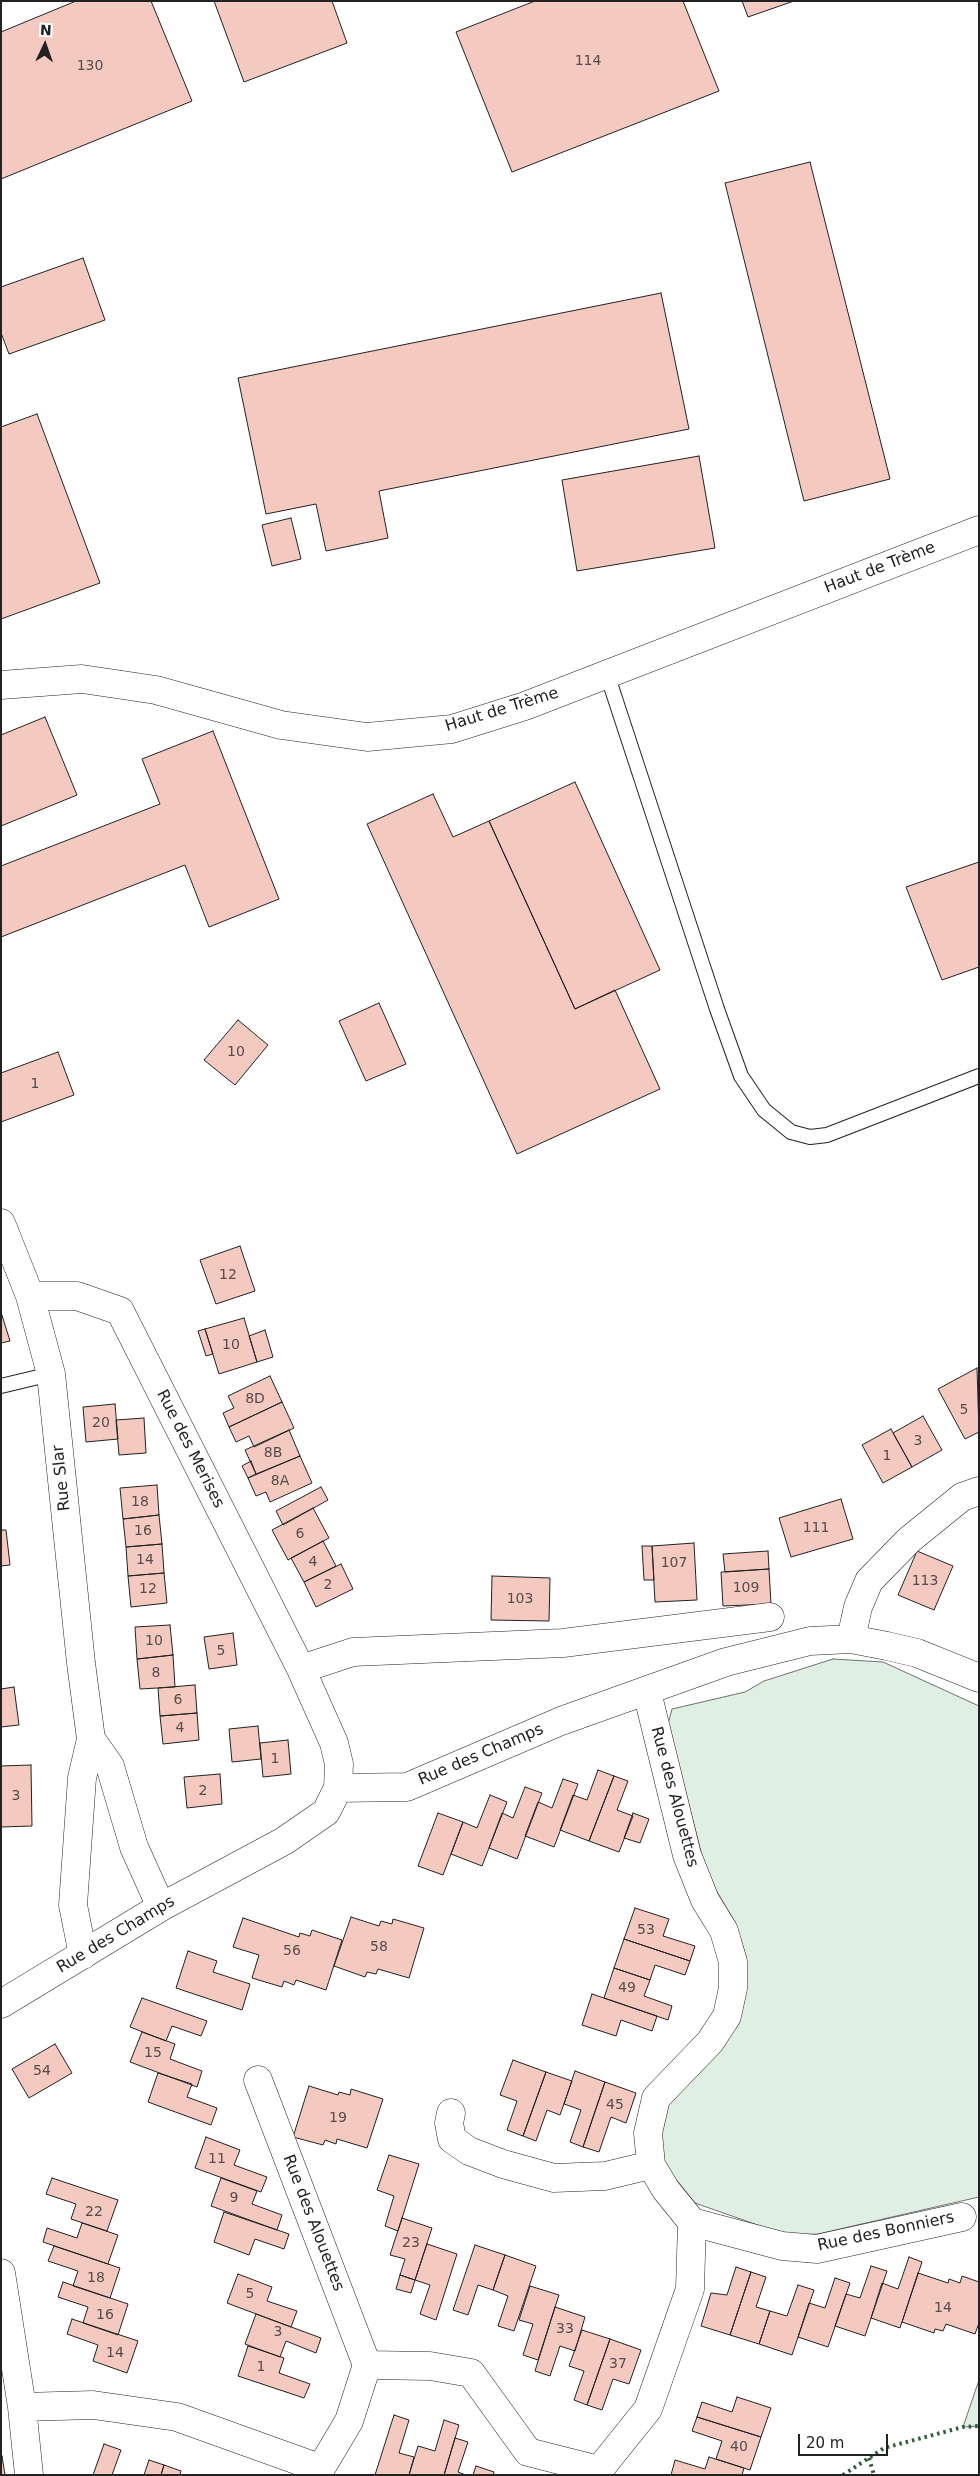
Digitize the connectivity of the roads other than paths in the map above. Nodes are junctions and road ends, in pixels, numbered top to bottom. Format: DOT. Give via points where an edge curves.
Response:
graph roads {
  1 [pos="979,530"];
  2 [pos="607,674"];
  3 [pos="1,685"];
  4 [pos="979,1076"];
  5 [pos="1,1223"];
  6 [pos="30,1296"];
  7 [pos="51,1374"];
  8 [pos="1,1386"];
  9 [pos="979,1491"];
  10 [pos="770,1618"];
  11 [pos="851,1639"];
  12 [pos="301,1669"];
  13 [pos="979,1678"];
  14 [pos="647,1692"];
  15 [pos="91,1739"];
  16 [pos="338,1788"];
  17 [pos="161,1907"];
  18 [pos="83,1955"];
  19 [pos="1,2004"];
  20 [pos="258,2080"];
  21 [pos="451,2112"];
  22 [pos="650,2165"];
  23 [pos="962,2216"];
  24 [pos="692,2222"];
  25 [pos="1,2273"];
  26 [pos="367,2365"];
  27 [pos="22,2407"];
  28 [pos="318,2472"];
  29 [pos="29,2475"];
  1 -- 2 [label="street, Haut de Trème"];
  2 -- 3 [label="street, Haut de Trème" via="525,706 452,729 367,737 281,725 156,690 82,679"];
  2 -- 4 [label="lane" via="716,1009 741,1076 764,1110 791,1132 810,1137 827,1135"];
  5 -- 6 [label="street, Rue Slar"];
  6 -- 7 [label="street, Rue Slar"];
  6 -- 12 [label="street, Rue des Merises" via="77,1296 120,1311"];
  7 -- 8 [label="lane"];
  7 -- 15 [label="street, Rue Slar"];
  9 -- 11 [label="street" via="962,1497 908,1540 869,1581 858,1607"];
  10 -- 12 [label="street" via="563,1643 353,1652"];
  11 -- 13 [label="street, Rue des Champs" via="917,1653"];
  11 -- 14 [label="street, Rue des Champs" via="810,1641 762,1651"];
  12 -- 16 [label="street, Rue des Merises" via="334,1743 339,1764"];
  14 -- 16 [label="street, Rue des Champs" via="560,1721 406,1787"];
  14 -- 22 [label="street, Rue des Alouettes" via="687,1855 705,1900 724,1931 733,1962 727,2016 710,2042 656,2098 648,2133"];
  15 -- 17 [label="street, Rue Slar" via="110,1766 134,1847"];
  15 -- 18 [label="street, Rue Slar" via="82,1778 73,1905"];
  16 -- 17 [label="street, Rue des Champs" via="326,1812 284,1841"];
  17 -- 18 [label="street, Rue des Champs"];
  18 -- 19 [label="street, Rue des Champs"];
  20 -- 26 [label="street, Rue des Alouettes"];
  21 -- 22 [label="street" via="452,2139 470,2151 502,2164 554,2178 605,2176"];
  22 -- 24 [label="street, Rue des Alouettes"];
  23 -- 24 [label="street, Rue des Bonniers" via="818,2248 782,2246"];
  24 -- 26 [label="street" via="690,2289 648,2408 598,2470 528,2452 470,2373 430,2366"];
  25 -- 27 [label="street"];
  26 -- 28 [label="street" via="349,2421"];
  27 -- 28 [label="street" via="93,2404 177,2417"];
  27 -- 29 [label="street"];
}
